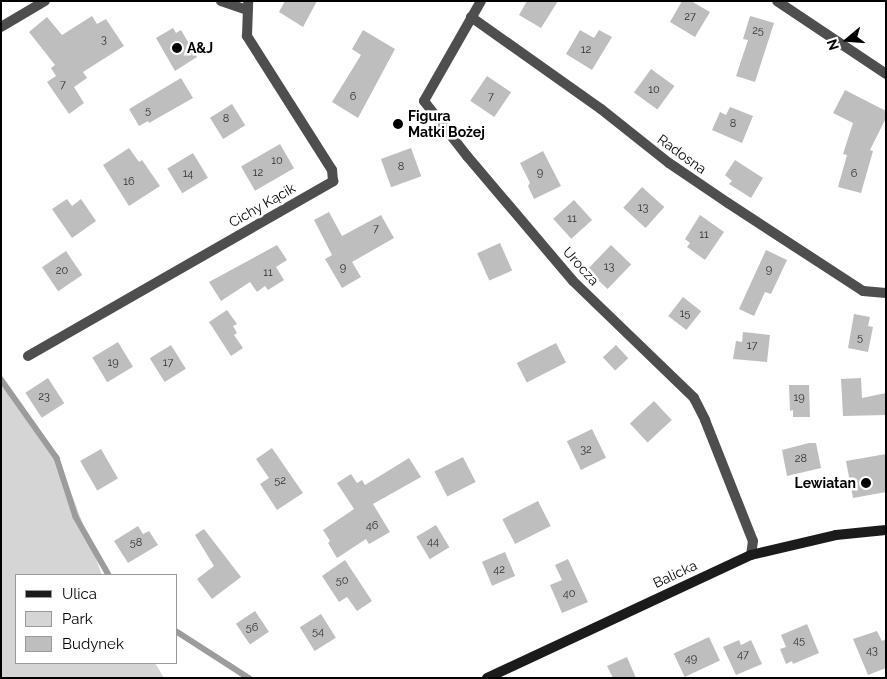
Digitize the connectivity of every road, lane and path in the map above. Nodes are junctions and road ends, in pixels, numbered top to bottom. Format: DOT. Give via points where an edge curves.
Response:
graph roads {
  1 [pos="45,1"];
  2 [pos="221,1"];
  3 [pos="481,1"];
  4 [pos="777,1"];
  5 [pos="248,6"];
  6 [pos="472,17"];
  7 [pos="1,26"];
  8 [pos="886,74"];
  9 [pos="886,293"];
  10 [pos="28,356"];
  11 [pos="886,530"];
  12 [pos="751,555"];
  13 [pos="487,678"];
  1 -- 7 [label="street"];
  2 -- 5 [label="street"];
  3 -- 6 [label="street, Urocza"];
  4 -- 8 [label="street"];
  5 -- 10 [label="street, Cichy Kącik" via="246,36 332,170 333,181"];
  6 -- 9 [label="street, Radosna" via="601,109 669,163 766,229 863,291"];
  6 -- 12 [label="street, Urocza" via="424,101 466,156 573,281 694,398 753,541"];
  11 -- 12 [label="main road, Balicka" via="836,535"];
  12 -- 13 [label="main road, Balicka"];
}
